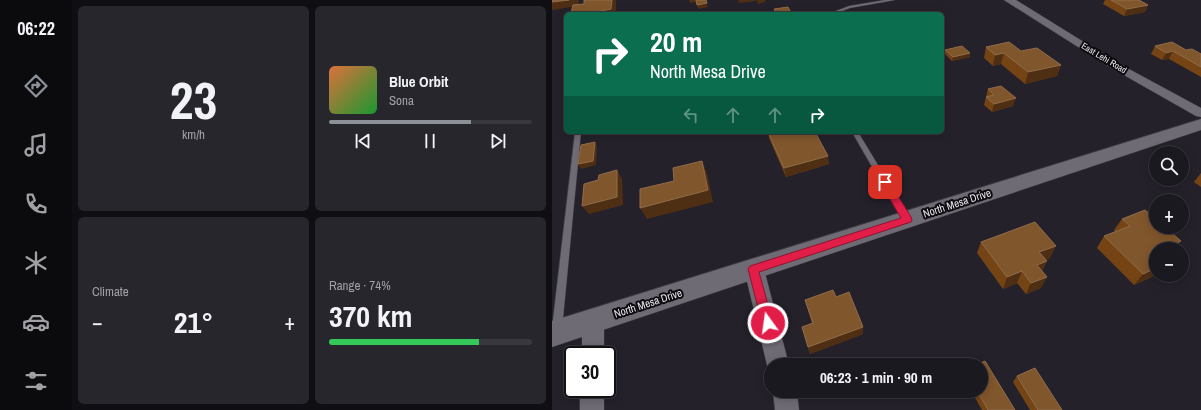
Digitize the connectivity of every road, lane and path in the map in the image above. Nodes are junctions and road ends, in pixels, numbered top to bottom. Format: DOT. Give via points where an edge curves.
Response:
graph roads {
  1 [pos="893,0"];
  2 [pos="1008,0"];
  3 [pos="835,12"];
  4 [pos="1201,113"];
  5 [pos="1201,124"];
  6 [pos="578,134"];
  7 [pos="856,134"];
  8 [pos="907,220"];
  9 [pos="754,269"];
  10 [pos="593,321"];
  11 [pos="555,333"];
  12 [pos="593,346"];
  13 [pos="776,358"];
  14 [pos="592,398"];
  15 [pos="787,398"];
  16 [pos="592,410"];
  17 [pos="787,410"];
  1 -- 3 [label="lane" via="849,7"];
  2 -- 4 [label="street, East Lehi Road" via="1112,64"];
  5 -- 8 [label="street, North Mesa Drive"];
  6 -- 11 [label="lane"];
  7 -- 8 [label="lane"];
  8 -- 9 [label="street, North Mesa Drive"];
  9 -- 10 [label="street, North Mesa Drive"];
  9 -- 13 [label="street"];
  10 -- 11 [label="street, North Mesa Drive"];
  10 -- 12 [label="street"];
  14 -- 16 [label="street"];
  15 -- 17 [label="street"];
}
